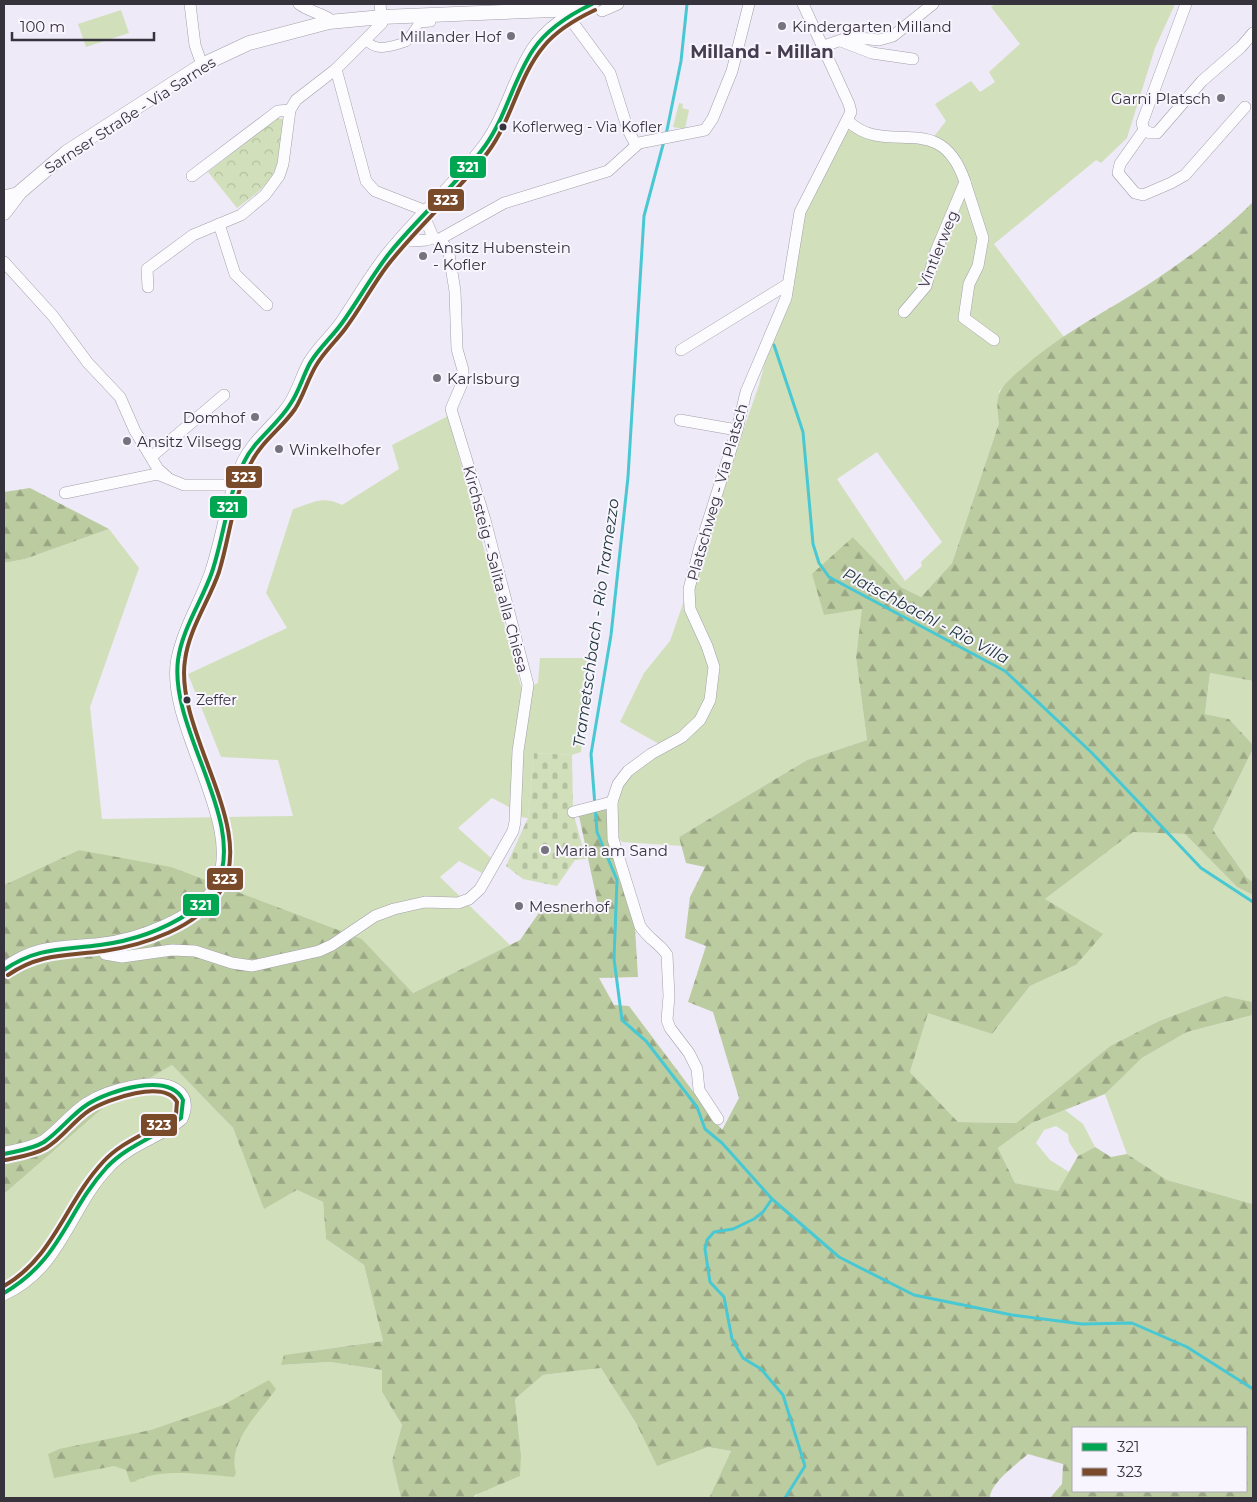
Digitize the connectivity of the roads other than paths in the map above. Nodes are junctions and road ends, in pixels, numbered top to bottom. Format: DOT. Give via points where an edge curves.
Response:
graph roads {
  1 [pos="190,4"];
  2 [pos="299,4"];
  3 [pos="618,4"];
  4 [pos="749,4"];
  5 [pos="803,4"];
  6 [pos="933,4"];
  7 [pos="1186,4"];
  8 [pos="478,8"];
  9 [pos="592,8"];
  10 [pos="381,10"];
  11 [pos="540,11"];
  12 [pos="568,16"];
  13 [pos="329,22"];
  14 [pos="431,22"];
  15 [pos="547,33"];
  16 [pos="1253,33"];
  17 [pos="366,40"];
  18 [pos="841,40"];
  19 [pos="821,47"];
  20 [pos="913,59"];
  21 [pos="202,65"];
  22 [pos="336,69"];
  23 [pos="1245,108"];
  24 [pos="290,110"];
  25 [pos="848,121"];
  26 [pos="1144,130"];
  27 [pos="636,145"];
  28 [pos="192,176"];
  29 [pos="965,182"];
  30 [pos="20,192"];
  31 [pos="4,196"];
  32 [pos="4,213"];
  33 [pos="424,215"];
  34 [pos="219,224"];
  35 [pos="435,239"];
  36 [pos="412,241"];
  37 [pos="4,262"];
  38 [pos="788,284"];
  39 [pos="148,287"];
  40 [pos="267,305"];
  41 [pos="904,312"];
  42 [pos="994,340"];
  43 [pos="681,350"];
  44 [pos="224,395"];
  45 [pos="680,420"];
  46 [pos="736,430"];
  47 [pos="151,456"];
  48 [pos="167,477"];
  49 [pos="236,485"];
  50 [pos="66,493"];
  51 [pos="609,803"];
  52 [pos="577,811"];
  53 [pos="102,944"];
  54 [pos="4,970"];
  55 [pos="718,1119"];
  56 [pos="4,1154"];
  57 [pos="4,1293"];
  1 -- 21 [label="street" via="195,45"];
  2 -- 13 [label="street" via="328,18"];
  3 -- 9 [label="street"];
  4 -- 27 [label="street" via="732,71 708,127 701,132"];
  5 -- 19 [label="street"];
  6 -- 18 [label="street" via="893,36 879,40 850,36"];
  7 -- 26 [label="street" via="1142,123"];
  8 -- 10 [label="street, Sarnser Straße - Via Sarnes"];
  8 -- 11 [label="street, Sarnser Straße - Via Sarnes"];
  9 -- 11 [label="street, Sarnser Straße - Via Sarnes"];
  9 -- 12 [label="street"];
  10 -- 13 [label="street, Sarnser Straße - Via Sarnes"];
  10 -- 17 [label="street" via="382,23"];
  11 -- 15 [label="street"];
  12 -- 15 [label="street"];
  12 -- 27 [label="street" via="610,73"];
  13 -- 21 [label="street, Sarnser Straße - Via Sarnes" via="249,43"];
  14 -- 17 [label="street" via="419,23 406,42 379,49"];
  15 -- 33 [label="street" via="529,56 509,106 485,146"];
  16 -- 26 [label="street" via="1241,48 1202,81 1157,133"];
  17 -- 22 [label="street"];
  18 -- 19 [label="street"];
  18 -- 20 [label="street" via="872,53"];
  19 -- 25 [label="street" via="849,104"];
  21 -- 30 [label="street, Sarnser Straße - Via Sarnes" via="67,152"];
  22 -- 24 [label="street" via="296,100"];
  22 -- 33 [label="street" via="366,181 375,191 417,206"];
  23 -- 26 [label="street" via="1185,175 1143,194 1135,192 1118,173 1120,164"];
  24 -- 28 [label="street" via="278,111"];
  24 -- 34 [label="street" via="279,176 264,195 241,215"];
  25 -- 29 [label="street, Vintlerweg" via="868,135 919,138 942,146 956,161"];
  25 -- 38 [label="street, Platschweg - Via Platsch" via="800,212"];
  27 -- 35 [label="street" via="608,171 504,203"];
  29 -- 41 [label="street, Vintlerweg" via="936,251 926,286"];
  29 -- 42 [label="street, Vintlerweg" via="983,238 978,266 969,284 964,318"];
  30 -- 31 [label="street"];
  30 -- 32 [label="street, Sarnser Straße - Via Sarnes"];
  33 -- 35 [label="street, Kirchsteig - Salita alla Chiesa"];
  33 -- 49 [label="street" via="388,254 341,324 310,362 289,407 252,448"];
  34 -- 39 [label="street" via="193,235 146,269"];
  34 -- 40 [label="street" via="235,274"];
  35 -- 36 [label="street"];
  35 -- 53 [label="street, Kirchsteig - Salita alla Chiesa" via="449,254 455,291 457,349 463,370 463,380 451,408 485,520 528,686 518,751 515,822 503,852 480,889 469,899 458,903 425,902 394,909 375,916 318,951 252,966 195,951 172,950 122,957 105,954"];
  37 -- 47 [label="street" via="120,397 135,431"];
  38 -- 43 [label="street"];
  38 -- 46 [label="street, Platschweg - Via Platsch" via="786,298 749,381"];
  44 -- 47 [label="street"];
  45 -- 46 [label="street"];
  46 -- 51 [label="street, Platschweg - Via Platsch" via="689,589 690,609 714,667 710,700 700,720 682,737 639,761 628,771"];
  47 -- 48 [label="street"];
  48 -- 49 [label="street" via="184,485"];
  48 -- 50 [label="street" via="148,474"];
  49 -- 53 [label="street" via="212,572 182,648 177,673 181,700 223,839 221,875 208,897 189,913 149,932"];
  51 -- 52 [label="street"];
  51 -- 55 [label="street" via="613,839 640,926 667,955 667,1020 689,1053 697,1069 699,1090"];
  53 -- 54 [label="street" via="44,949 22,957"];
  56 -- 57 [label="street" via="42,1143 87,1104 121,1090 142,1086 170,1087 184,1100 181,1118 128,1149 110,1164 86,1194 49,1258 32,1276"];
}
